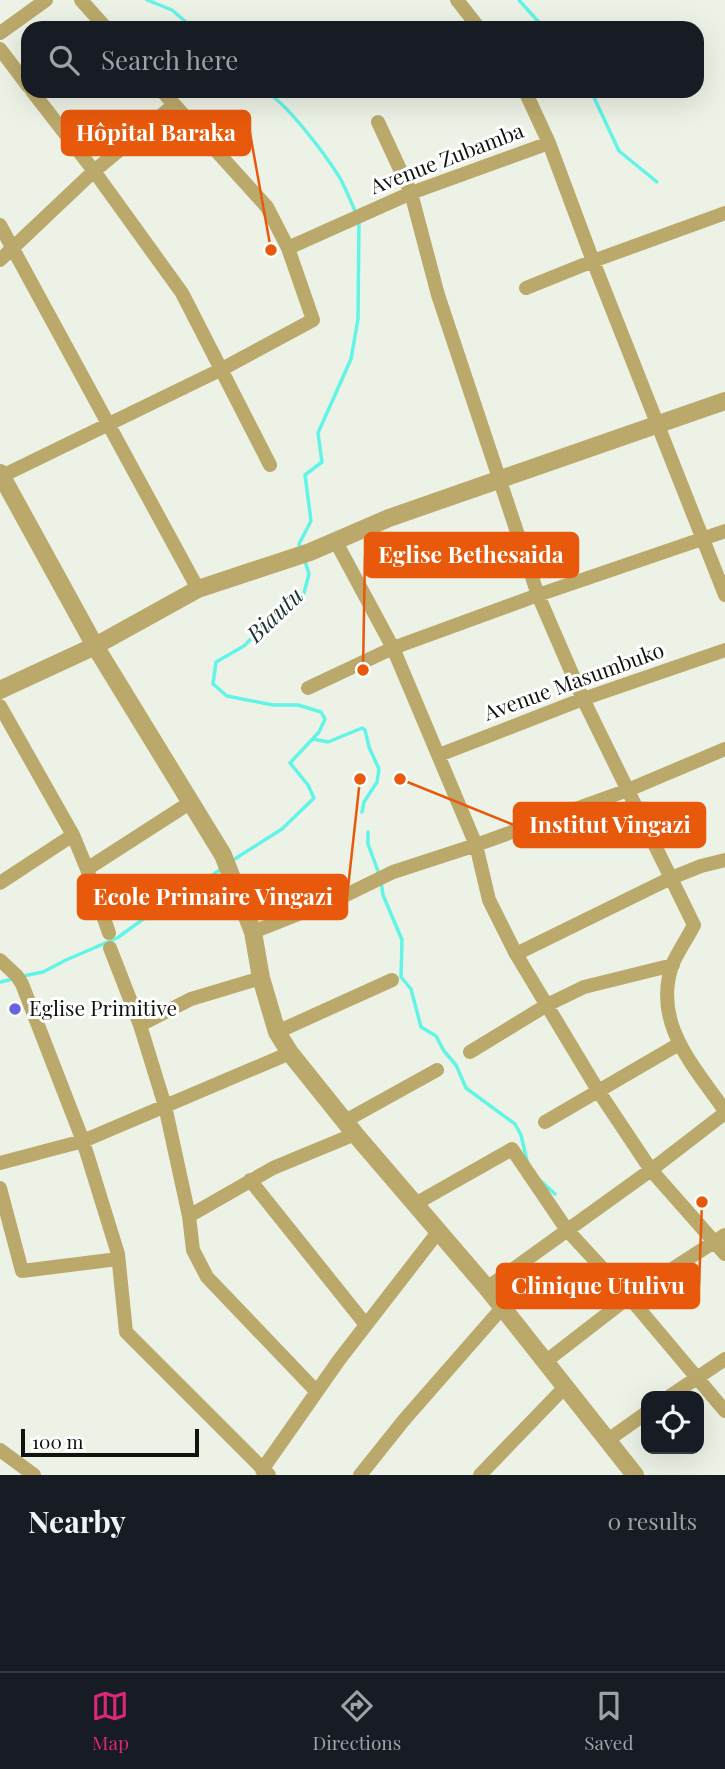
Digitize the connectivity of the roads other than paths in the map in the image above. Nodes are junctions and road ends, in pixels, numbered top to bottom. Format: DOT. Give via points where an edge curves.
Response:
graph roads {
  1 [pos="47,0"];
  2 [pos="81,0"];
  3 [pos="457,0"];
  4 [pos="100,21"];
  5 [pos="474,21"];
  6 [pos="0,33"];
  7 [pos="0,50"];
  8 [pos="21,77"];
  9 [pos="37,98"];
  10 [pos="168,98"];
  11 [pos="528,98"];
  12 [pos="174,105"];
  13 [pos="378,122"];
  14 [pos="549,143"];
  15 [pos="94,171"];
  16 [pos="411,194"];
  17 [pos="725,213"];
  18 [pos="0,225"];
  19 [pos="13,247"];
  20 [pos="288,248"];
  21 [pos="0,260"];
  22 [pos="593,261"];
  23 [pos="526,288"];
  24 [pos="222,369"];
  25 [pos="725,401"];
  26 [pos="659,424"];
  27 [pos="110,425"];
  28 [pos="270,465"];
  29 [pos="0,476"];
  30 [pos="499,481"];
  31 [pos="725,531"];
  32 [pos="702,538"];
  33 [pos="336,542"];
  34 [pos="198,589"];
  35 [pos="538,595"];
  36 [pos="725,595"];
  37 [pos="95,646"];
  38 [pos="393,648"];
  39 [pos="725,649"];
  40 [pos="308,688"];
  41 [pos="0,690"];
  42 [pos="583,699"];
  43 [pos="0,706"];
  44 [pos="725,749"];
  45 [pos="439,755"];
  46 [pos="628,790"];
  47 [pos="191,802"];
  48 [pos="73,835"];
  49 [pos="476,845"];
  50 [pos="725,860"];
  51 [pos="87,869"];
  52 [pos="671,878"];
  53 [pos="0,883"];
  54 [pos="253,932"];
  55 [pos="516,954"];
  56 [pos="0,960"];
  57 [pos="673,965"];
  58 [pos="261,978"];
  59 [pos="392,980"];
  60 [pos="547,1005"];
  61 [pos="140,1025"];
  62 [pos="277,1032"];
  63 [pos="679,1044"];
  64 [pos="470,1052"];
  65 [pos="290,1053"];
  66 [pos="437,1070"];
  67 [pos="599,1092"];
  68 [pos="165,1106"];
  69 [pos="725,1112"];
  70 [pos="545,1122"];
  71 [pos="350,1128"];
  72 [pos="82,1141"];
  73 [pos="0,1163"];
  74 [pos="651,1170"];
  75 [pos="250,1180"];
  76 [pos="0,1188"];
  77 [pos="415,1204"];
  78 [pos="189,1216"];
  79 [pos="568,1230"];
  80 [pos="438,1232"];
  81 [pos="720,1239"];
  82 [pos="725,1254"];
  83 [pos="118,1259"];
  84 [pos="487,1288"];
  85 [pos="629,1297"];
  86 [pos="502,1308"];
  87 [pos="366,1325"];
  88 [pos="725,1359"];
  89 [pos="545,1363"];
  90 [pos="696,1377"];
  91 [pos="564,1388"];
  92 [pos="316,1391"];
  93 [pos="677,1391"];
  94 [pos="725,1411"];
  95 [pos="641,1417"];
  96 [pos="608,1440"];
  97 [pos="0,1450"];
  98 [pos="266,1473"];
  99 [pos="629,1473"];
  100 [pos="34,1475"];
  101 [pos="360,1475"];
  102 [pos="480,1475"];
  1 -- 6 [label="street"];
  2 -- 4 [label="street"];
  3 -- 5 [label="street"];
  7 -- 8 [label="street"];
  9 -- 15 [label="street"];
  10 -- 12 [label="street"];
  11 -- 14 [label="street"];
  12 -- 15 [label="street"];
  12 -- 20 [label="street" via="267,207"];
  13 -- 16 [label="street"];
  14 -- 16 [label="street, Avenue Zubamba"];
  14 -- 22 [label="street"];
  15 -- 19 [label="street"];
  15 -- 24 [label="street" via="182,293"];
  16 -- 20 [label="street, Avenue Zubamba"];
  16 -- 30 [label="street" via="438,295"];
  17 -- 22 [label="street"];
  18 -- 19 [label="street"];
  19 -- 21 [label="street"];
  19 -- 27 [label="street"];
  20 -- 24 [label="street" via="313,320"];
  22 -- 23 [label="street"];
  22 -- 26 [label="street"];
  24 -- 27 [label="street"];
  24 -- 28 [label="street"];
  25 -- 26 [label="street"];
  26 -- 30 [label="street"];
  26 -- 32 [label="street"];
  27 -- 29 [label="street"];
  27 -- 34 [label="street"];
  29 -- 37 [label="street"];
  30 -- 33 [label="street" via="389,518"];
  30 -- 35 [label="street"];
  31 -- 32 [label="street"];
  32 -- 35 [label="street"];
  32 -- 36 [label="street"];
  33 -- 34 [label="street"];
  33 -- 38 [label="street"];
  34 -- 37 [label="street"];
  35 -- 38 [label="street"];
  35 -- 42 [label="street"];
  37 -- 41 [label="street"];
  37 -- 47 [label="street"];
  38 -- 40 [label="street"];
  38 -- 45 [label="street"];
  39 -- 42 [label="street, Avenue Masumbuko"];
  42 -- 45 [label="street, Avenue Masumbuko"];
  42 -- 46 [label="street"];
  43 -- 48 [label="street"];
  44 -- 46 [label="street"];
  45 -- 49 [label="street"];
  46 -- 49 [label="street"];
  46 -- 52 [label="street"];
  47 -- 51 [label="street"];
  47 -- 54 [label="street" via="226,862"];
  48 -- 51 [label="street"];
  48 -- 53 [label="street"];
  49 -- 54 [label="street" via="393,872 344,897"];
  49 -- 55 [label="street" via="489,900"];
  50 -- 52 [label="street"];
  51 -- 61 [label="street"];
  52 -- 55 [label="street"];
  52 -- 57 [label="street" via="694,925"];
  54 -- 58 [label="street"];
  55 -- 60 [label="street"];
  56 -- 72 [label="street" via="19,980"];
  57 -- 60 [label="street" via="584,987"];
  57 -- 63 [label="street" via="666,1009"];
  58 -- 61 [label="street" via="191,999"];
  58 -- 62 [label="street"];
  59 -- 62 [label="street"];
  60 -- 64 [label="street"];
  60 -- 67 [label="street"];
  61 -- 68 [label="street"];
  62 -- 65 [label="street"];
  63 -- 67 [label="street"];
  63 -- 69 [label="street"];
  65 -- 68 [label="street"];
  65 -- 71 [label="street"];
  66 -- 71 [label="street"];
  67 -- 70 [label="street"];
  67 -- 74 [label="street"];
  68 -- 72 [label="street"];
  68 -- 78 [label="street"];
  69 -- 74 [label="street"];
  71 -- 75 [label="street"];
  71 -- 77 [label="street"];
  72 -- 73 [label="street"];
  72 -- 83 [label="street"];
  74 -- 79 [label="street"];
  74 -- 81 [label="street"];
  75 -- 78 [label="street"];
  75 -- 87 [label="street"];
  76 -- 83 [label="street" via="22,1271"];
  77 -- 79 [label="street" via="512,1149"];
  77 -- 80 [label="street"];
  78 -- 92 [label="street" via="193,1250 207,1277"];
  79 -- 84 [label="street"];
  79 -- 85 [label="street"];
  80 -- 84 [label="street"];
  80 -- 87 [label="street"];
  81 -- 82 [label="street"];
  81 -- 85 [label="street"];
  83 -- 98 [label="street" via="125,1332"];
  84 -- 86 [label="street"];
  85 -- 89 [label="street"];
  85 -- 90 [label="street"];
  86 -- 89 [label="street"];
  86 -- 101 [label="street"];
  87 -- 92 [label="street"];
  88 -- 90 [label="street"];
  89 -- 91 [label="street"];
  90 -- 93 [label="street"];
  90 -- 94 [label="street"];
  91 -- 96 [label="street"];
  91 -- 102 [label="street"];
  92 -- 98 [label="street"];
  95 -- 96 [label="street"];
  96 -- 99 [label="street"];
  97 -- 100 [label="street"];
}
